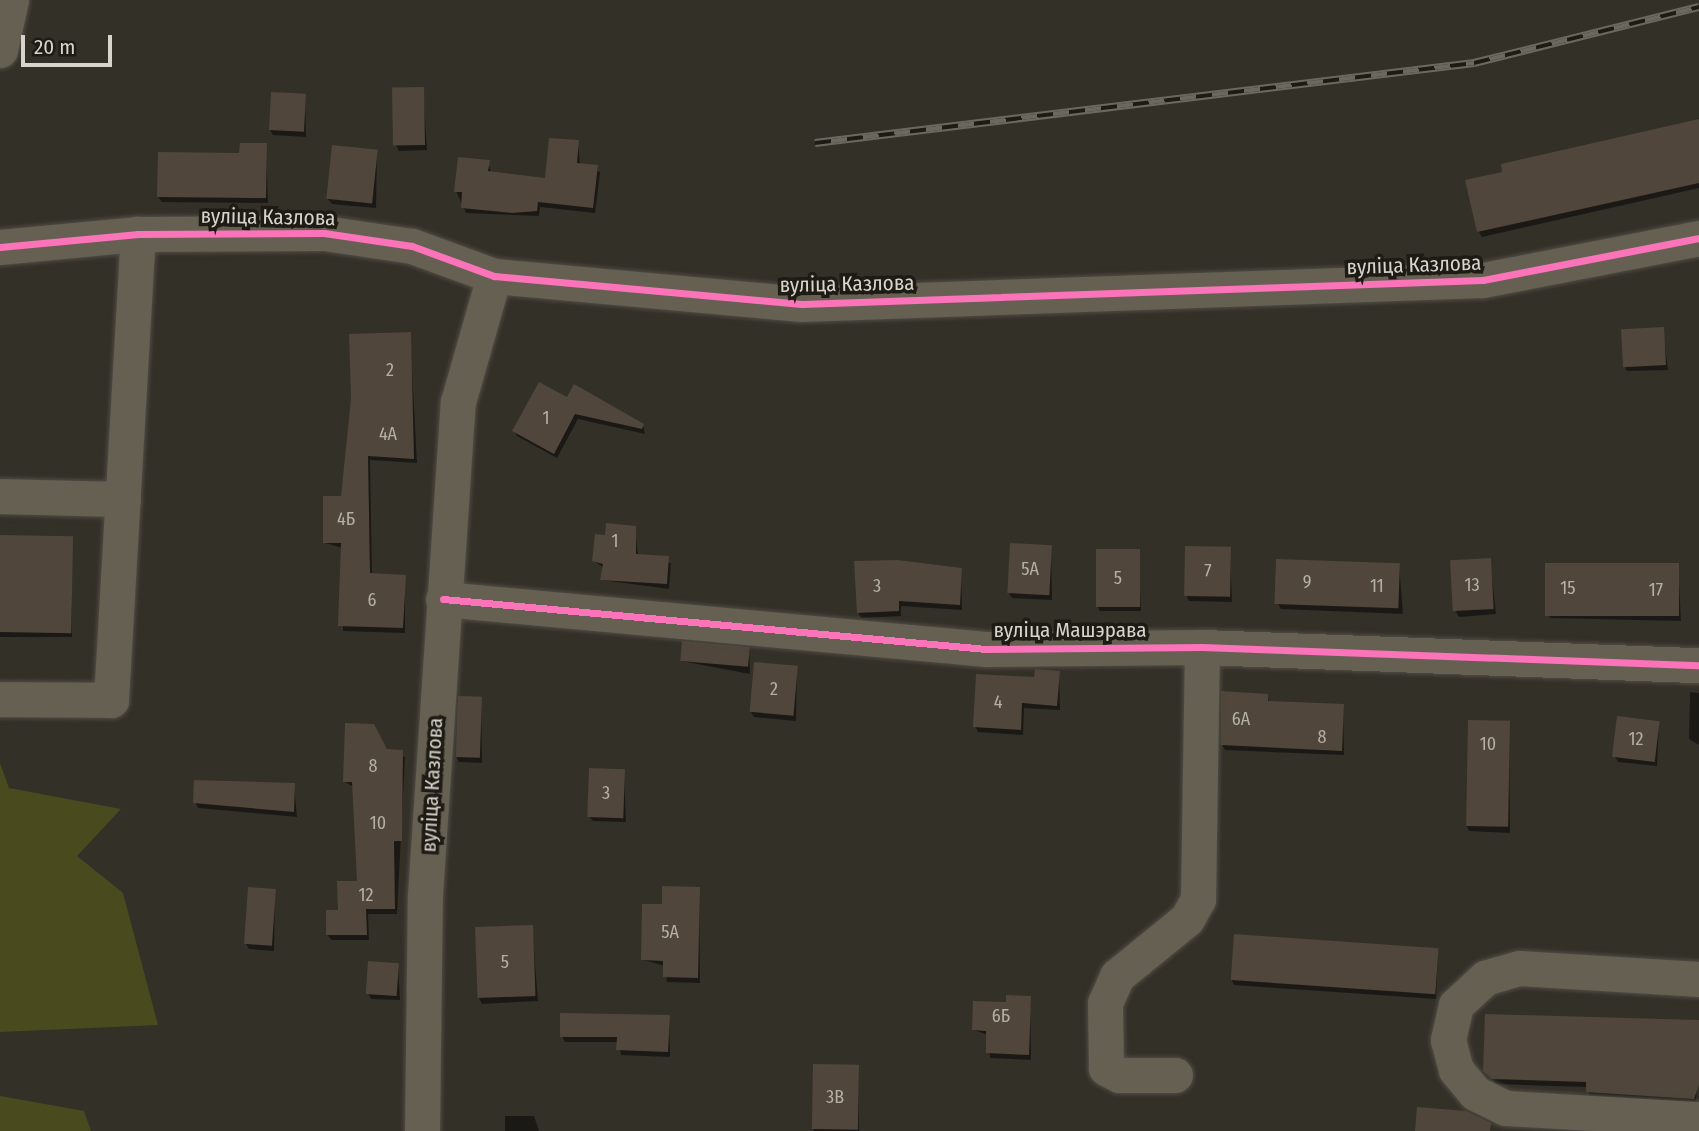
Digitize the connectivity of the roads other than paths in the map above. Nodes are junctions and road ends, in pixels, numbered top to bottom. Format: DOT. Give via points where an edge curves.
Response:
graph roads {
  1 [pos="10,0"];
  2 [pos="0,50"];
  3 [pos="138,234"];
  4 [pos="1699,238"];
  5 [pos="0,247"];
  6 [pos="494,276"];
  7 [pos="0,496"];
  8 [pos="123,499"];
  9 [pos="443,599"];
  10 [pos="1202,647"];
  11 [pos="1699,665"];
  12 [pos="0,699"];
  13 [pos="1699,979"];
  14 [pos="1175,1075"];
  15 [pos="1699,1119"];
  16 [pos="422,1131"];
  1 -- 2 [label="street"];
  3 -- 5 [label="street, вуліца Казлова"];
  3 -- 6 [label="street, вуліца Казлова" via="350,236 412,246"];
  3 -- 8 [label="street"];
  4 -- 6 [label="street, вуліца Казлова" via="1483,280 802,304"];
  6 -- 9 [label="street, вуліца Казлова" via="458,402"];
  7 -- 8 [label="street"];
  8 -- 12 [label="street" via="111,700"];
  9 -- 10 [label="street, вуліца Машэрава" via="986,649"];
  9 -- 16 [label="street, вуліца Казлова" via="425,895"];
  10 -- 11 [label="street, вуліца Машэрава"];
  10 -- 14 [label="street" via="1198,899 1187,919 1117,976 1105,1003 1106,1068 1119,1076"];
  13 -- 15 [label="street" via="1518,968 1485,978 1456,1005 1448,1040 1456,1070 1475,1093 1506,1108"];
}
